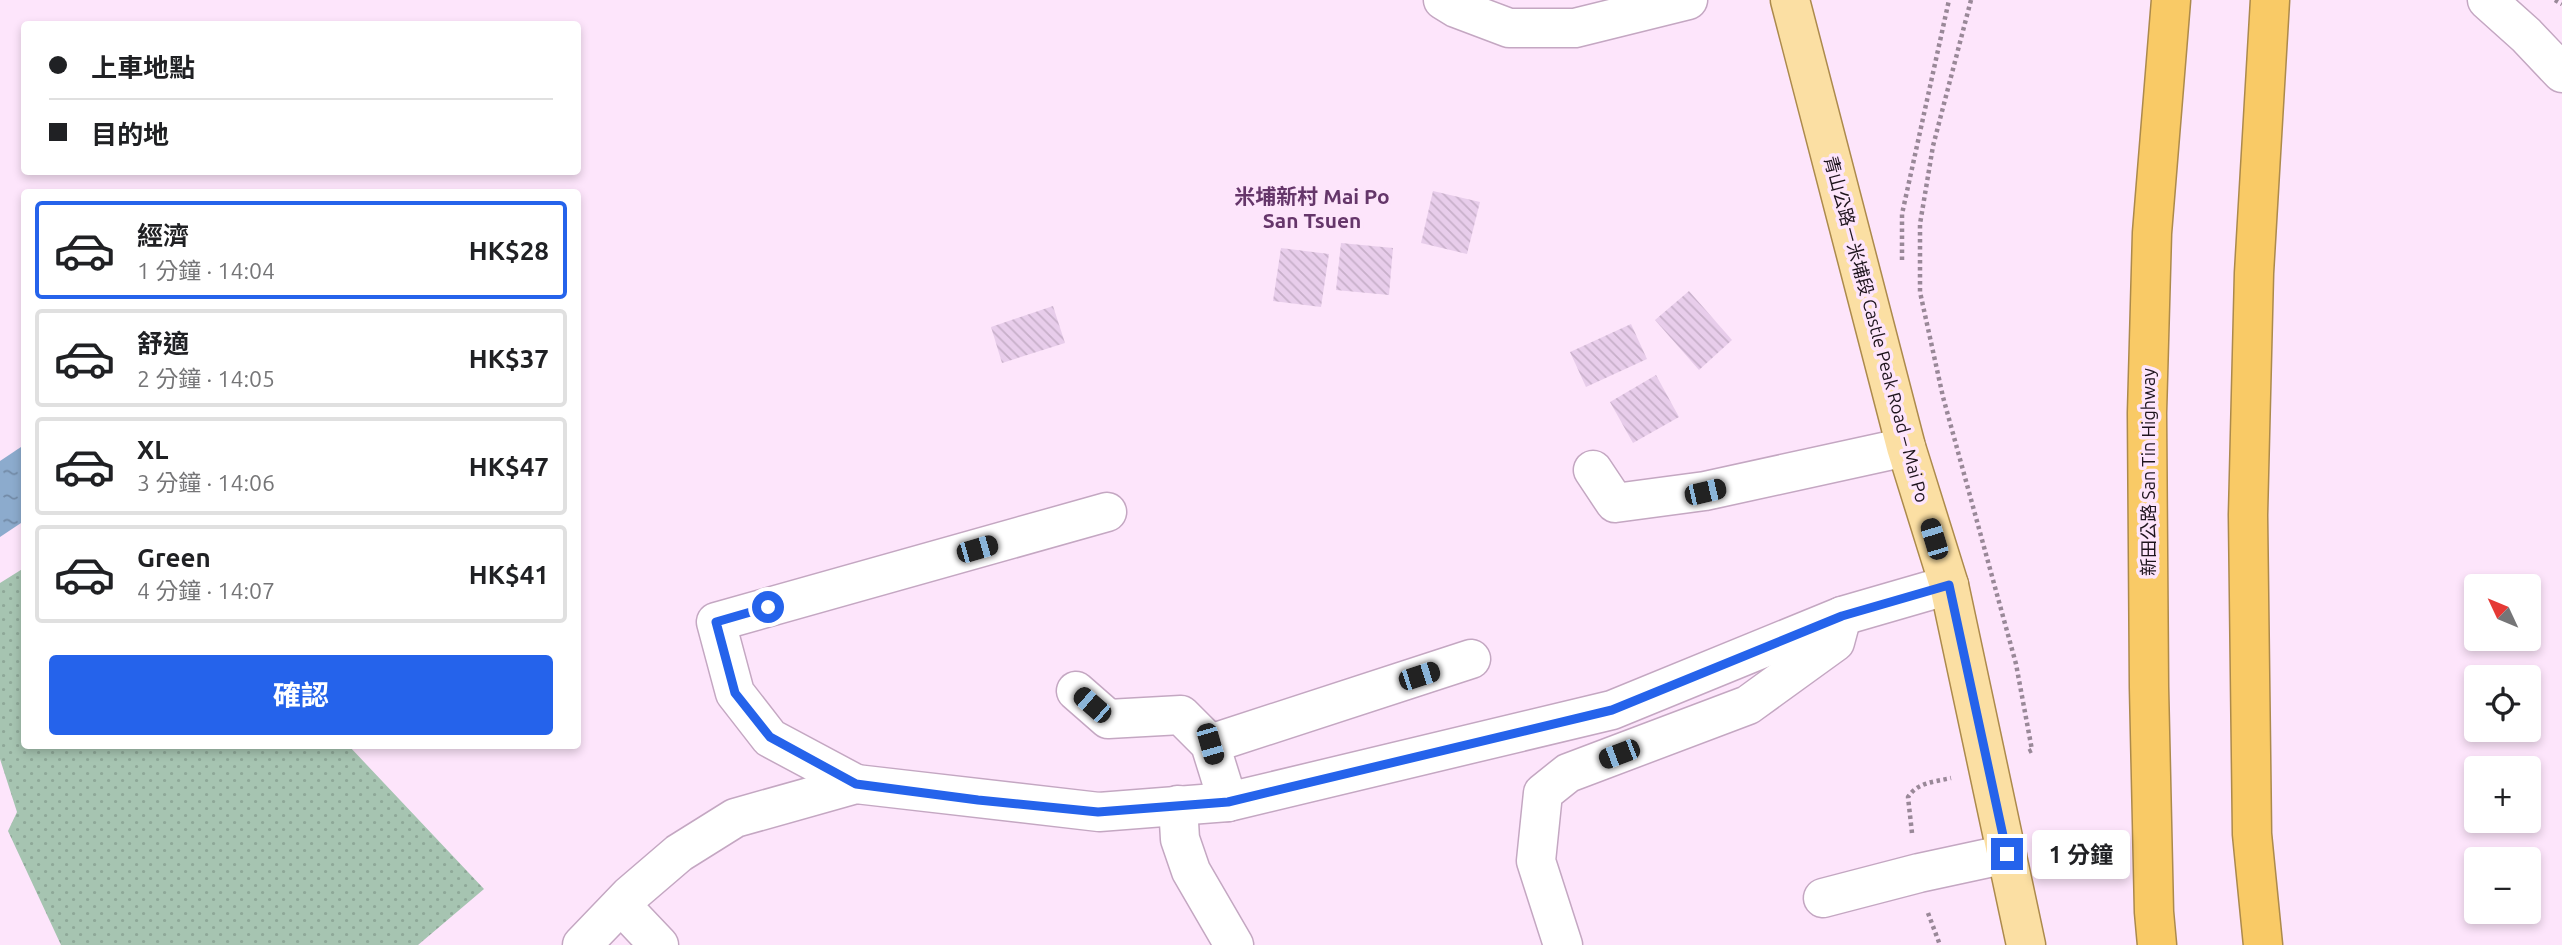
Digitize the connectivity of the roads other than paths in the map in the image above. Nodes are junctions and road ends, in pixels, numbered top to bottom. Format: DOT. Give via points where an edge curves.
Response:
graph roads {
  1 [pos="1443,0"];
  2 [pos="1688,0"];
  3 [pos="1790,0"];
  4 [pos="2171,0"];
  5 [pos="2487,0"];
  6 [pos="2270,1"];
  7 [pos="2562,73"];
  8 [pos="1906,447"];
  9 [pos="1593,470"];
  10 [pos="1107,512"];
  11 [pos="1949,585"];
  12 [pos="1842,616"];
  13 [pos="1471,659"];
  14 [pos="1076,691"];
  15 [pos="1210,744"];
  16 [pos="856,784"];
  17 [pos="1228,802"];
  18 [pos="1178,805"];
  19 [pos="2007,854"];
  20 [pos="1823,898"];
  21 [pos="621,905"];
  22 [pos="582,945"];
  23 [pos="659,945"];
  24 [pos="1234,945"];
  25 [pos="1563,945"];
  26 [pos="2025,945"];
  27 [pos="2157,945"];
  28 [pos="2263,945"];
  1 -- 2 [label="street" via="1509,28 1575,28"];
  3 -- 8 [label="main road, 青山公路－米埔段 Castle Peak Road – Mai Po"];
  4 -- 27 [label="highway, 新田公路 San Tin Highway" via="2152,233 2147,413 2149,714"];
  5 -- 7 [label="street"];
  6 -- 28 [label="highway" via="2254,273 2248,515 2252,834"];
  8 -- 9 [label="street" via="1705,492 1615,503"];
  8 -- 11 [label="main road, 青山公路－米埔段 Castle Peak Road – Mai Po"];
  10 -- 16 [label="street" via="716,622 735,693 770,737"];
  11 -- 12 [label="street"];
  11 -- 19 [label="main road, 青山公路－米埔段 Castle Peak Road – Mai Po"];
  12 -- 17 [label="street" via="1612,710"];
  12 -- 25 [label="street" via="1835,642 1748,705 1568,773 1543,793 1536,860"];
  13 -- 15 [label="street"];
  14 -- 15 [label="street" via="1108,719 1181,715"];
  15 -- 17 [label="street"];
  16 -- 18 [label="street" via="1098,812"];
  16 -- 21 [label="street" via="735,818 679,853"];
  17 -- 18 [label="street"];
  18 -- 24 [label="street" via="1180,839 1191,871"];
  19 -- 20 [label="street"];
  19 -- 26 [label="main road, 青山公路－米埔段 Castle Peak Road – Mai Po"];
  21 -- 22 [label="street"];
  21 -- 23 [label="street"];
}
